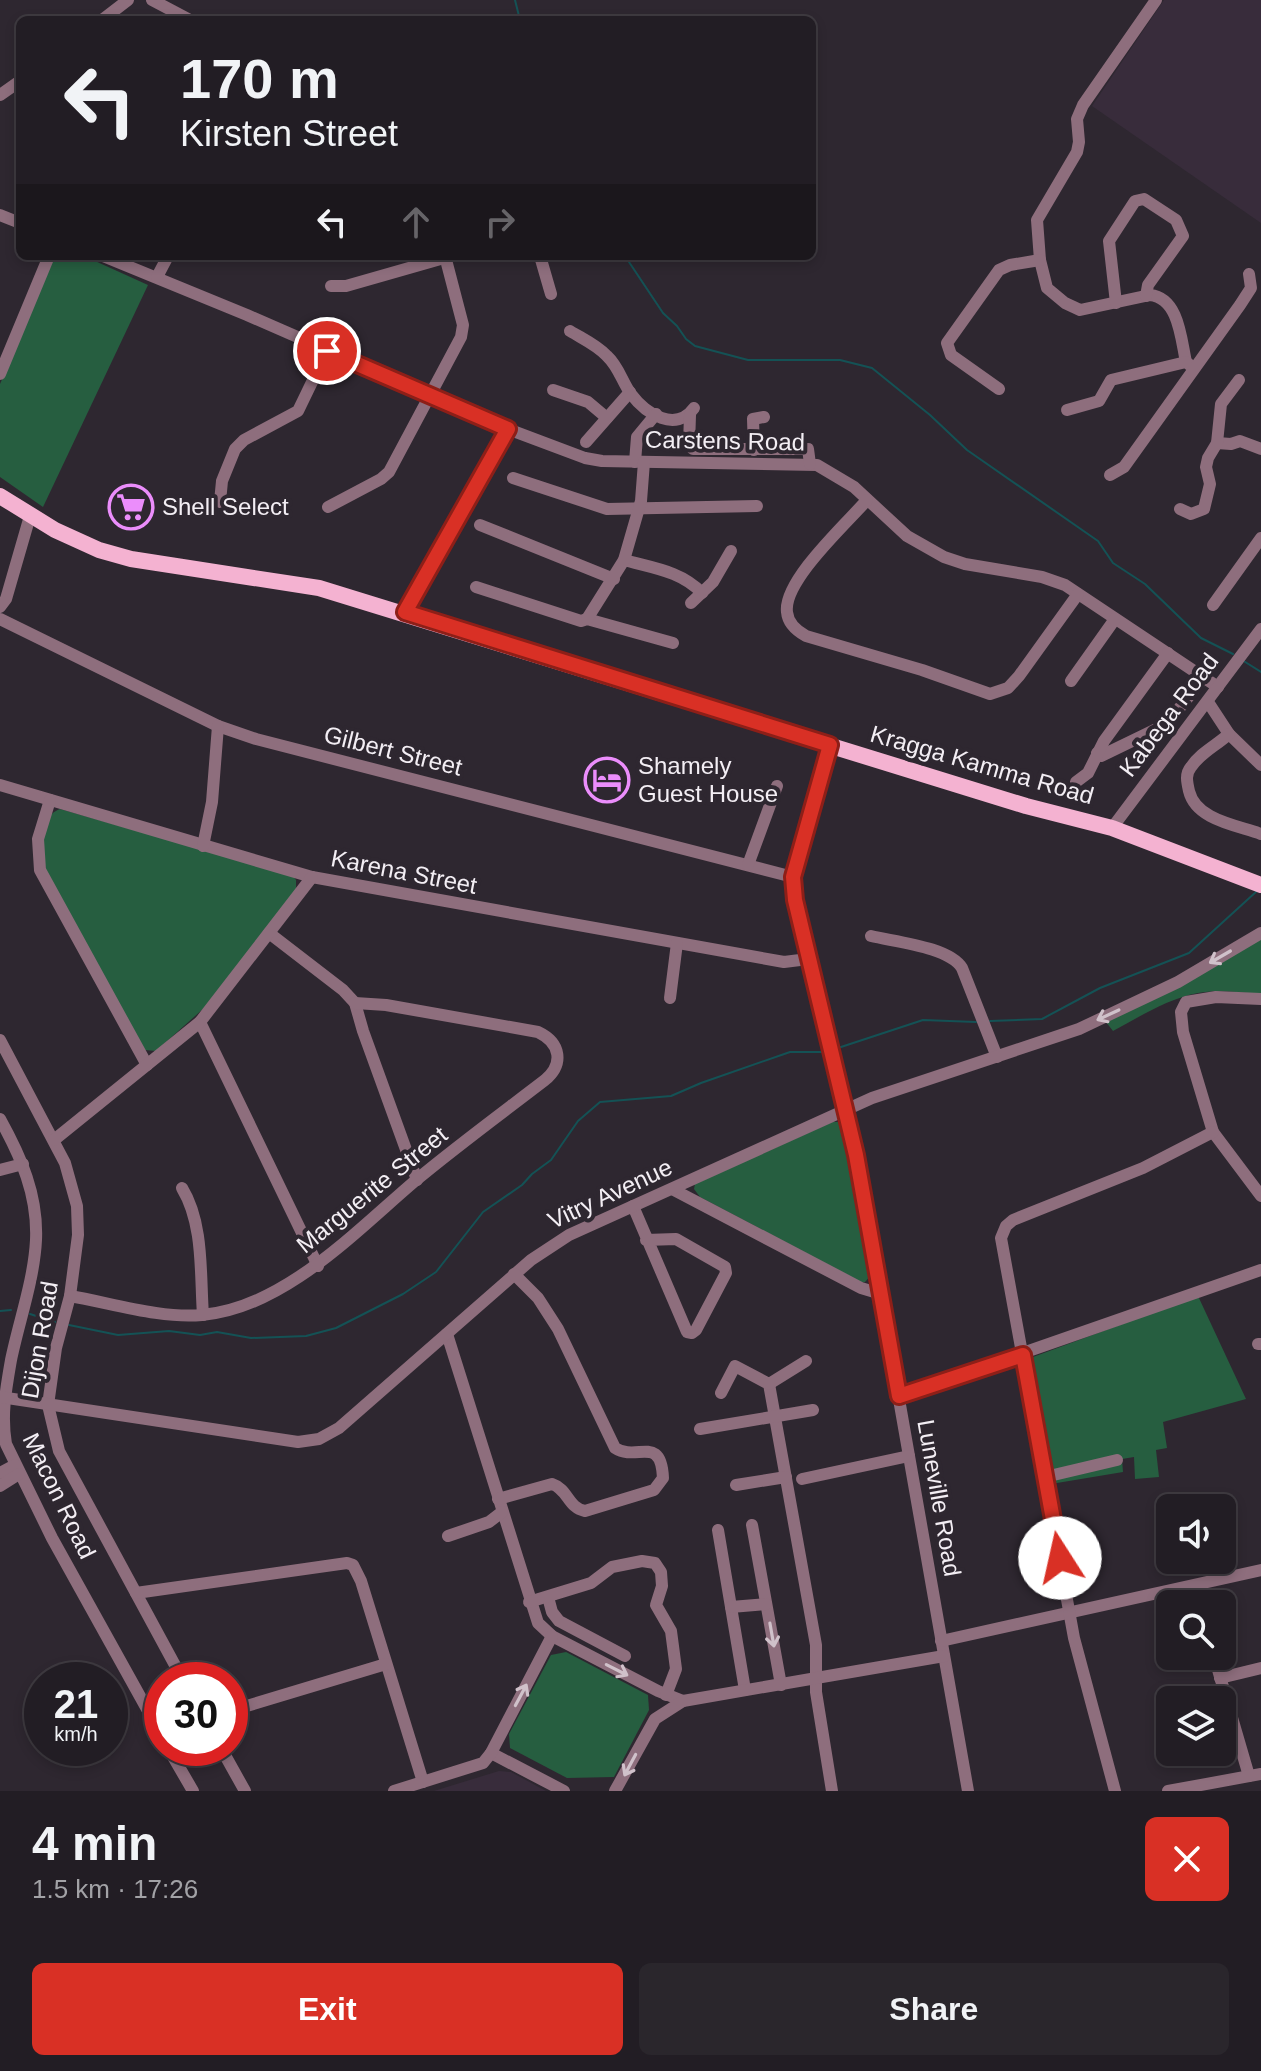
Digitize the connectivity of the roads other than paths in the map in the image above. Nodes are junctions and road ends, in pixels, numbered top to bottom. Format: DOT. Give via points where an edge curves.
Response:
graph roads {
  1 [pos="128,0"];
  2 [pos="152,0"];
  3 [pos="1156,0"];
  4 [pos="107,16"];
  5 [pos="182,16"];
  6 [pos="47,260"];
  7 [pos="113,260"];
  8 [pos="166,260"];
  9 [pos="437,260"];
  10 [pos="449,260"];
  11 [pos="541,260"];
  12 [pos="1040,260"];
  13 [pos="1249,274"];
  14 [pos="157,277"];
  15 [pos="331,286"];
  16 [pos="551,294"];
  17 [pos="1146,296"];
  18 [pos="1116,303"];
  19 [pos="570,331"];
  20 [pos="327,351"];
  21 [pos="1190,365"];
  22 [pos="0,374"];
  23 [pos="1239,380"];
  24 [pos="999,389"];
  25 [pos="553,390"];
  26 [pos="630,392"];
  27 [pos="430,395"];
  28 [pos="1067,410"];
  29 [pos="656,414"];
  30 [pos="764,417"];
  31 [pos="607,418"];
  32 [pos="508,429"];
  33 [pos="586,442"];
  34 [pos="1217,443"];
  35 [pos="1261,449"];
  36 [pos="754,450"];
  37 [pos="640,462"];
  38 [pos="810,464"];
  39 [pos="1110,475"];
  40 [pos="513,478"];
  41 [pos="0,496"];
  42 [pos="867,500"];
  43 [pos="220,502"];
  44 [pos="757,506"];
  45 [pos="328,507"];
  46 [pos="639,507"];
  47 [pos="1180,509"];
  48 [pos="30,516"];
  49 [pos="480,525"];
  50 [pos="1261,538"];
  51 [pos="731,551"];
  52 [pos="624,560"];
  53 [pos="614,579"];
  54 [pos="476,587"];
  55 [pos="702,593"];
  56 [pos="1078,594"];
  57 [pos="691,603"];
  58 [pos="1213,605"];
  59 [pos="0,607"];
  60 [pos="405,612"];
  61 [pos="0,619"];
  62 [pos="587,619"];
  63 [pos="1115,619"];
  64 [pos="1261,629"];
  65 [pos="673,643"];
  66 [pos="1168,653"];
  67 [pos="1204,677"];
  68 [pos="1071,681"];
  69 [pos="1220,683"];
  70 [pos="1208,702"];
  71 [pos="218,726"];
  72 [pos="1229,734"];
  73 [pos="830,745"];
  74 [pos="1097,753"];
  75 [pos="1261,765"];
  76 [pos="1076,782"];
  77 [pos="0,785"];
  78 [pos="777,786"];
  79 [pos="50,800"];
  80 [pos="1112,828"];
  81 [pos="1261,834"];
  82 [pos="203,846"];
  83 [pos="748,865"];
  84 [pos="312,877"];
  85 [pos="793,877"];
  86 [pos="1261,885"];
  87 [pos="269,933"];
  88 [pos="1261,933"];
  89 [pos="871,936"];
  90 [pos="677,943"];
  91 [pos="808,959"];
  92 [pos="670,998"];
  93 [pos="1261,999"];
  94 [pos="355,1003"];
  95 [pos="200,1022"];
  96 [pos="0,1040"];
  97 [pos="997,1057"];
  98 [pos="147,1065"];
  99 [pos="846,1110"];
  100 [pos="1,1123"];
  101 [pos="1213,1132"];
  102 [pos="54,1140"];
  103 [pos="23,1164"];
  104 [pos="0,1170"];
  105 [pos="417,1180"];
  106 [pos="182,1188"];
  107 [pos="672,1189"];
  108 [pos="1261,1196"];
  109 [pos="633,1206"];
  110 [pos="646,1240"];
  111 [pos="318,1266"];
  112 [pos="1256,1271"];
  113 [pos="514,1274"];
  114 [pos="1261,1286"];
  115 [pos="881,1294"];
  116 [pos="70,1296"];
  117 [pos="203,1315"];
  118 [pos="447,1334"];
  119 [pos="1023,1355"];
  120 [pos="806,1361"];
  121 [pos="769,1384"];
  122 [pos="721,1393"];
  123 [pos="899,1396"];
  124 [pos="2,1397"];
  125 [pos="48,1405"];
  126 [pos="813,1410"];
  127 [pos="775,1416"];
  128 [pos="2,1429"];
  129 [pos="700,1429"];
  130 [pos="909,1456"];
  131 [pos="1117,1460"];
  132 [pos="17,1469"];
  133 [pos="0,1473"];
  134 [pos="786,1477"];
  135 [pos="1045,1477"];
  136 [pos="802,1479"];
  137 [pos="736,1485"];
  138 [pos="0,1486"];
  139 [pos="500,1506"];
  140 [pos="752,1525"];
  141 [pos="718,1530"];
  142 [pos="448,1536"];
  143 [pos="1261,1570"];
  144 [pos="1193,1586"];
  145 [pos="1194,1590"];
  146 [pos="136,1593"];
  147 [pos="548,1597"];
  148 [pos="529,1602"];
  149 [pos="766,1604"];
  150 [pos="731,1607"];
  151 [pos="1069,1612"];
  152 [pos="552,1636"];
  153 [pos="941,1641"];
  154 [pos="625,1656"];
  155 [pos="944,1656"];
  156 [pos="173,1662"];
  157 [pos="386,1664"];
  158 [pos="1261,1668"];
  159 [pos="1218,1670"];
  160 [pos="1220,1678"];
  161 [pos="816,1679"];
  162 [pos="781,1685"];
  163 [pos="650,1687"];
  164 [pos="745,1690"];
  165 [pos="666,1695"];
  166 [pos="683,1701"];
  167 [pos="144,1703"];
  168 [pos="248,1706"];
  169 [pos="655,1719"];
  170 [pos="491,1753"];
  171 [pos="178,1766"];
  172 [pos="231,1766"];
  173 [pos="1255,1775"];
  174 [pos="423,1782"];
  175 [pos="193,1791"];
  176 [pos="245,1791"];
  177 [pos="394,1791"];
  178 [pos="564,1791"];
  179 [pos="615,1791"];
  180 [pos="832,1791"];
  181 [pos="968,1791"];
  182 [pos="1115,1791"];
  183 [pos="1168,1791"];
  1 -- 4 [label="street"];
  2 -- 5 [label="street"];
  3 -- 12 [label="street" via="1080,112 1077,152 1037,220"];
  6 -- 22 [label="street"];
  7 -- 14 [label="street, Carstens Road"];
  8 -- 14 [label="street"];
  9 -- 15 [label="street"];
  10 -- 27 [label="street" via="463,333"];
  11 -- 16 [label="street"];
  12 -- 18 [label="street" via="1047,288 1065,303 1080,310"];
  12 -- 24 [label="street" via="999,270 947,343 951,355"];
  13 -- 21 [label="street" via="1251,288"];
  14 -- 20 [label="street, Carstens Road"];
  17 -- 18 [label="street"];
  17 -- 18 [label="street" via="1148,285 1183,236 1176,220 1144,199 1135,201 1109,241"];
  17 -- 21 [label="street" via="1158,296 1170,305"];
  19 -- 26 [label="street" via="607,355"];
  20 -- 27 [label="street, Carstens Road"];
  20 -- 43 [label="street" via="298,411 235,449"];
  21 -- 28 [label="street" via="1111,380 1099,401"];
  21 -- 39 [label="street" via="1124,467"];
  23 -- 34 [label="street" via="1221,404"];
  25 -- 31 [label="street" via="588,402"];
  26 -- 29 [label="street"];
  26 -- 31 [label="street"];
  27 -- 32 [label="street, Carstens Road"];
  27 -- 45 [label="street" via="385,476"];
  29 -- 36 [label="street" via="674,421 692,412 693,449"];
  29 -- 37 [label="street" via="637,437"];
  30 -- 36 [label="street" via="753,419"];
  31 -- 33 [label="street"];
  32 -- 37 [label="street, Carstens Road" via="595,460"];
  32 -- 60 [label="street"];
  34 -- 35 [label="street" via="1242,441"];
  34 -- 47 [label="street" via="1206,467 1210,484 1204,509 1191,514"];
  36 -- 38 [label="street" via="808,449"];
  37 -- 38 [label="street, Carstens Road"];
  37 -- 46 [label="street"];
  38 -- 42 [label="street, Carstens Road" via="826,469"];
  40 -- 46 [label="street" via="607,509"];
  41 -- 48 [label="main road, Kragga Kamma Road"];
  42 -- 56 [label="street, Carstens Road" via="907,536 944,557 1042,577"];
  42 -- 56 [label="street" via="789,596 788,618 806,636 990,694 1008,688 1019,676"];
  44 -- 46 [label="street"];
  46 -- 52 [label="street"];
  48 -- 59 [label="street"];
  48 -- 60 [label="main road, Kragga Kamma Road" via="99,550 131,559 296,583"];
  49 -- 53 [label="street"];
  50 -- 58 [label="street"];
  51 -- 55 [label="street"];
  52 -- 53 [label="street"];
  52 -- 55 [label="street" via="674,574"];
  53 -- 62 [label="street"];
  54 -- 62 [label="street"];
  55 -- 57 [label="street"];
  56 -- 63 [label="street, Carstens Road"];
  60 -- 73 [label="main road, Kragga Kamma Road"];
  61 -- 71 [label="street, Gilbert Street"];
  62 -- 65 [label="street"];
  63 -- 66 [label="street, Carstens Road"];
  63 -- 68 [label="street"];
  64 -- 69 [label="street, Kabega Road"];
  66 -- 67 [label="street, Carstens Road"];
  66 -- 74 [label="street"];
  67 -- 69 [label="street, Carstens Road"];
  67 -- 74 [label="street" via="1167,724 1101,756"];
  69 -- 70 [label="street, Kabega Road"];
  70 -- 72 [label="street"];
  70 -- 80 [label="street, Kabega Road"];
  71 -- 82 [label="street"];
  71 -- 83 [label="street, Gilbert Street"];
  72 -- 75 [label="street"];
  72 -- 81 [label="street" via="1189,768 1189,793 1203,813"];
  73 -- 80 [label="main road, Kragga Kamma Road"];
  73 -- 85 [label="street, Luneville Road"];
  74 -- 76 [label="street" via="1088,773"];
  77 -- 79 [label="street, Karena Street"];
  78 -- 83 [label="street"];
  79 -- 82 [label="street, Karena Street"];
  79 -- 98 [label="street" via="38,839 40,870"];
  80 -- 86 [label="main road, Kragga Kamma Road"];
  82 -- 84 [label="street, Karena Street"];
  83 -- 85 [label="street, Gilbert Street"];
  84 -- 87 [label="street"];
  84 -- 90 [label="street, Karena Street"];
  85 -- 91 [label="street, Luneville Road"];
  87 -- 94 [label="street"];
  87 -- 95 [label="street"];
  88 -- 97 [label="street, Vitry Avenue, one-way" via="1178,982 1093,1022"];
  89 -- 97 [label="street" via="954,958"];
  90 -- 91 [label="street, Karena Street" via="784,962"];
  90 -- 92 [label="street"];
  91 -- 99 [label="street, Luneville Road"];
  93 -- 101 [label="street" via="1191,1000 1181,1012"];
  94 -- 105 [label="street"];
  94 -- 105 [label="street, Marguerite Street" via="538,1032 548,1037 559,1057 551,1074"];
  95 -- 98 [label="street"];
  95 -- 111 [label="street"];
  96 -- 102 [label="street, Dijon Road"];
  97 -- 99 [label="street, Vitry Avenue"];
  98 -- 102 [label="street"];
  99 -- 107 [label="street, Vitry Avenue"];
  99 -- 115 [label="street, Luneville Road"];
  100 -- 103 [label="street, Macon Road"];
  101 -- 108 [label="street"];
  101 -- 119 [label="street" via="1006,1226 1001,1238"];
  102 -- 116 [label="street, Dijon Road" via="77,1206"];
  103 -- 104 [label="street"];
  103 -- 124 [label="street, Macon Road" via="36,1241"];
  105 -- 111 [label="street, Marguerite Street"];
  106 -- 117 [label="street" via="194,1210"];
  107 -- 109 [label="street, Vitry Avenue"];
  107 -- 115 [label="street"];
  109 -- 110 [label="street"];
  109 -- 113 [label="street, Vitry Avenue" via="569,1235"];
  110 -- 110 [label="street" via="687,1332 694,1332 725,1267 679,1240"];
  111 -- 117 [label="street, Marguerite Street" via="244,1304"];
  112 -- 114 [label="street"];
  112 -- 119 [label="street"];
  113 -- 118 [label="street, Vitry Avenue"];
  113 -- 139 [label="street" via="558,1329 615,1448 623,1453 653,1452 663,1478 654,1490 585,1511 575,1508 564,1490 552,1484"];
  115 -- 123 [label="street, Luneville Road"];
  116 -- 117 [label="street, Marguerite Street"];
  116 -- 125 [label="street, Dijon Road"];
  118 -- 125 [label="street, Vitry Avenue" via="339,1428 310,1441"];
  118 -- 139 [label="street"];
  119 -- 123 [label="street"];
  119 -- 135 [label="street"];
  120 -- 121 [label="street"];
  121 -- 122 [label="street" via="735,1366"];
  121 -- 127 [label="street"];
  123 -- 130 [label="street, Luneville Road"];
  124 -- 125 [label="street, Vitry Avenue"];
  124 -- 128 [label="street, Macon Road"];
  125 -- 146 [label="street, Dijon Road" via="59,1451"];
  126 -- 127 [label="street"];
  127 -- 129 [label="street"];
  127 -- 134 [label="street"];
  128 -- 132 [label="street, Macon Road"];
  130 -- 136 [label="street"];
  130 -- 153 [label="street, Luneville Road"];
  131 -- 135 [label="street"];
  132 -- 133 [label="street"];
  132 -- 138 [label="street"];
  132 -- 167 [label="street, Macon Road"];
  134 -- 137 [label="street"];
  134 -- 161 [label="street" via="816,1645"];
  135 -- 151 [label="street"];
  139 -- 142 [label="street" via="489,1522"];
  139 -- 148 [label="street"];
  140 -- 149 [label="street"];
  141 -- 150 [label="street"];
  143 -- 144 [label="street"];
  144 -- 145 [label="street"];
  144 -- 151 [label="street"];
  146 -- 156 [label="street, Dijon Road"];
  146 -- 157 [label="street" via="347,1563 361,1581"];
  147 -- 148 [label="street"];
  147 -- 154 [label="street" via="559,1621"];
  147 -- 165 [label="street" via="591,1583 612,1567 642,1561 658,1566 662,1580 655,1601 671,1631 676,1669"];
  148 -- 152 [label="street" via="538,1623"];
  149 -- 150 [label="street"];
  149 -- 162 [label="street, one-way"];
  150 -- 164 [label="street"];
  151 -- 153 [label="street"];
  151 -- 182 [label="street"];
  152 -- 163 [label="street, one-way"];
  170 -- 152 [label="street, one-way"];
  153 -- 155 [label="street, Luneville Road"];
  155 -- 161 [label="street"];
  155 -- 181 [label="street, Luneville Road"];
  157 -- 168 [label="street"];
  157 -- 174 [label="street"];
  158 -- 160 [label="street"];
  159 -- 160 [label="street"];
  160 -- 173 [label="street"];
  161 -- 162 [label="street"];
  161 -- 180 [label="street"];
  162 -- 164 [label="street"];
  163 -- 165 [label="street"];
  163 -- 169 [label="street" via="659,1704"];
  164 -- 166 [label="street"];
  165 -- 166 [label="street"];
  166 -- 169 [label="street"];
  169 -- 179 [label="street, one-way"];
  170 -- 174 [label="street" via="483,1763"];
  170 -- 178 [label="street"];
  171 -- 175 [label="street"];
  172 -- 176 [label="street"];
  173 -- 183 [label="street"];
  174 -- 177 [label="street"];
}
